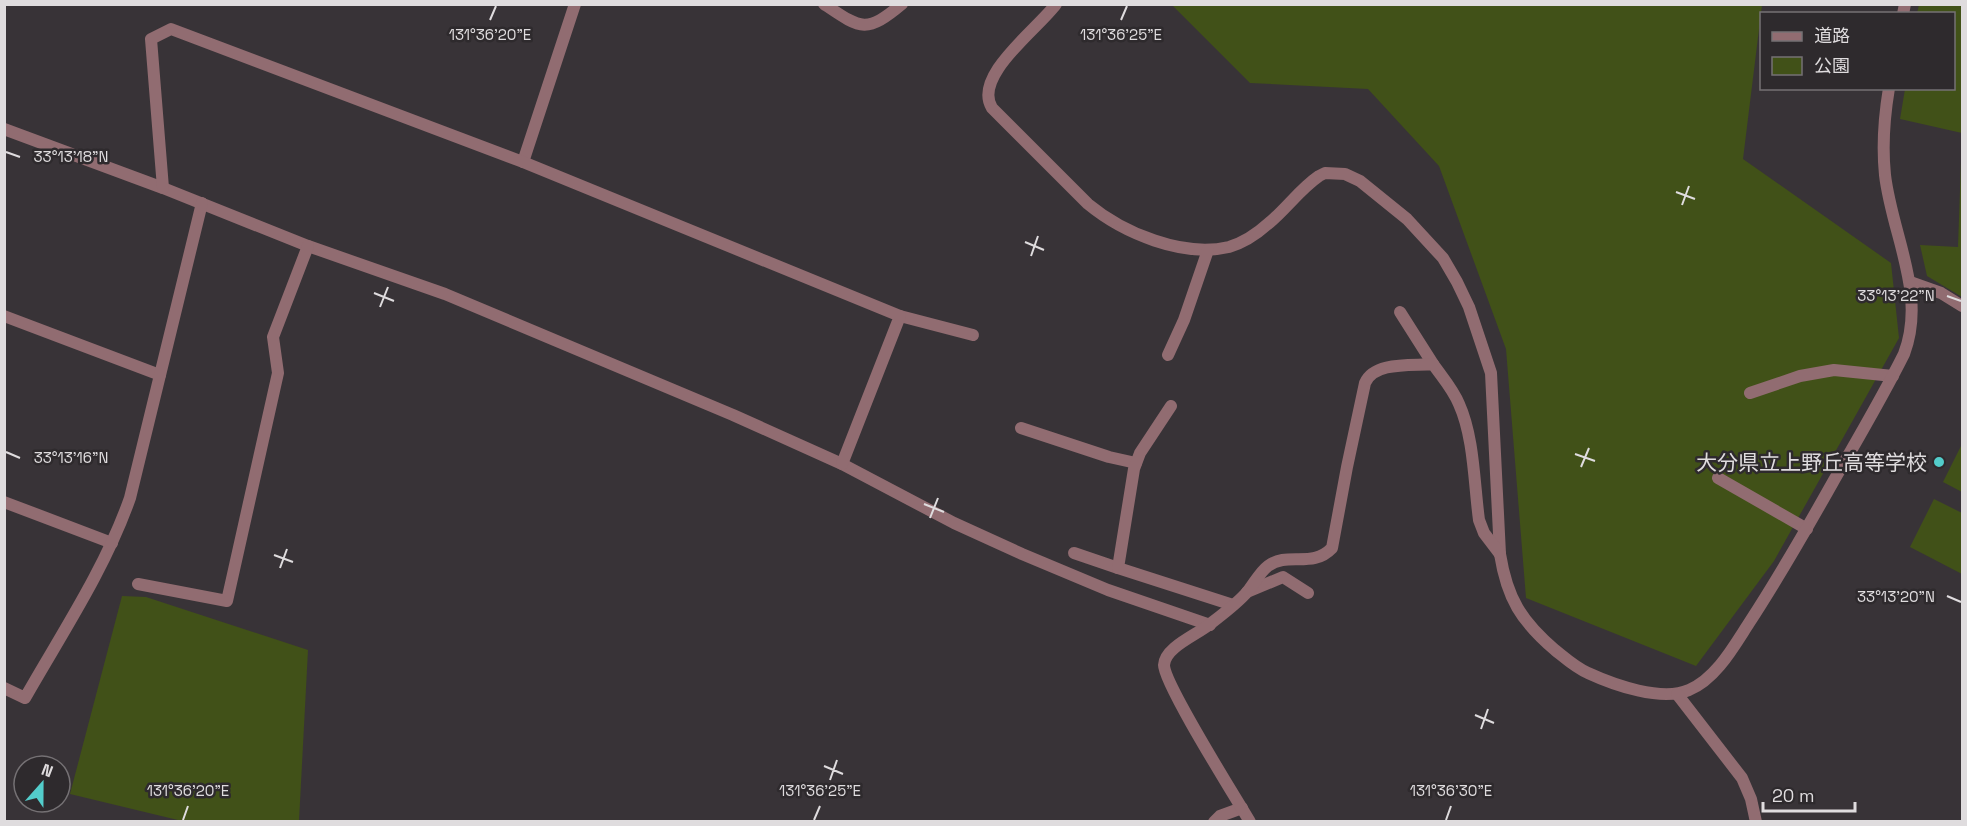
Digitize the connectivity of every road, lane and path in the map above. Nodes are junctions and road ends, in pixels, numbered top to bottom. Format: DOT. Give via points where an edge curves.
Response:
graph roads {
  1 [pos="574,4"];
  2 [pos="824,4"];
  3 [pos="902,4"];
  4 [pos="1056,4"];
  5 [pos="1889,90"];
  6 [pos="4,129"];
  7 [pos="523,162"];
  8 [pos="163,188"];
  9 [pos="202,203"];
  10 [pos="308,246"];
  11 [pos="1208,250"];
  12 [pos="1910,282"];
  13 [pos="1962,306"];
  14 [pos="1400,312"];
  15 [pos="4,316"];
  16 [pos="900,316"];
  17 [pos="973,335"];
  18 [pos="1168,355"];
  19 [pos="1433,364"];
  20 [pos="160,375"];
  21 [pos="1893,376"];
  22 [pos="1750,393"];
  23 [pos="1171,406"];
  24 [pos="1021,428"];
  25 [pos="1136,463"];
  26 [pos="842,464"];
  27 [pos="1718,478"];
  28 [pos="4,502"];
  29 [pos="1807,529"];
  30 [pos="112,543"];
  31 [pos="1074,554"];
  32 [pos="1500,554"];
  33 [pos="1118,568"];
  34 [pos="138,584"];
  35 [pos="1247,592"];
  36 [pos="1308,593"];
  37 [pos="1233,605"];
  38 [pos="1210,625"];
  39 [pos="4,688"];
  40 [pos="1677,694"];
  41 [pos="1242,808"];
  42 [pos="1214,822"];
  43 [pos="1250,822"];
  44 [pos="1756,822"];
  1 -- 7 [label="street"];
  2 -- 3 [label="street" via="858,25 883,20"];
  4 -- 11 [label="street" via="992,77 988,102 1103,216 1179,248"];
  5 -- 12 [label="street" via="1883,140 1886,177"];
  6 -- 8 [label="street"];
  7 -- 8 [label="street" via="171,29 151,39"];
  7 -- 16 [label="street"];
  8 -- 9 [label="street"];
  9 -- 10 [label="street"];
  9 -- 20 [label="street"];
  10 -- 26 [label="street" via="446,294"];
  10 -- 34 [label="street" via="273,337 278,373 227,601"];
  11 -- 18 [label="street"];
  11 -- 32 [label="street" via="1231,247 1251,237 1312,180 1325,173 1353,176 1407,219 1443,258 1457,282 1491,373"];
  12 -- 13 [label="street" via="1941,293"];
  12 -- 21 [label="street" via="1910,339"];
  14 -- 19 [label="street"];
  15 -- 20 [label="street"];
  16 -- 17 [label="street"];
  16 -- 26 [label="street"];
  19 -- 32 [label="street" via="1459,403 1467,429 1479,520"];
  19 -- 35 [label="street" via="1388,367 1368,377 1332,548 1311,560 1270,564"];
  20 -- 30 [label="street" via="130,498"];
  21 -- 22 [label="street" via="1834,370 1800,376"];
  21 -- 29 [label="street"];
  23 -- 25 [label="street"];
  24 -- 25 [label="street"];
  25 -- 33 [label="street"];
  26 -- 38 [label="street" via="1022,554 1108,590"];
  27 -- 29 [label="street"];
  28 -- 30 [label="street"];
  29 -- 40 [label="street" via="1727,654 1706,680"];
  30 -- 39 [label="street" via="25,698"];
  31 -- 33 [label="street"];
  32 -- 40 [label="street" via="1504,579 1523,619 1569,661 1605,680 1654,693"];
  33 -- 37 [label="street"];
  35 -- 36 [label="street" via="1283,577"];
  35 -- 37 [label="street"];
  37 -- 38 [label="street"];
  38 -- 41 [label="street" via="1168,652 1164,664 1166,675"];
  40 -- 44 [label="street" via="1742,778"];
  41 -- 42 [label="street"];
  41 -- 43 [label="street"];
}
